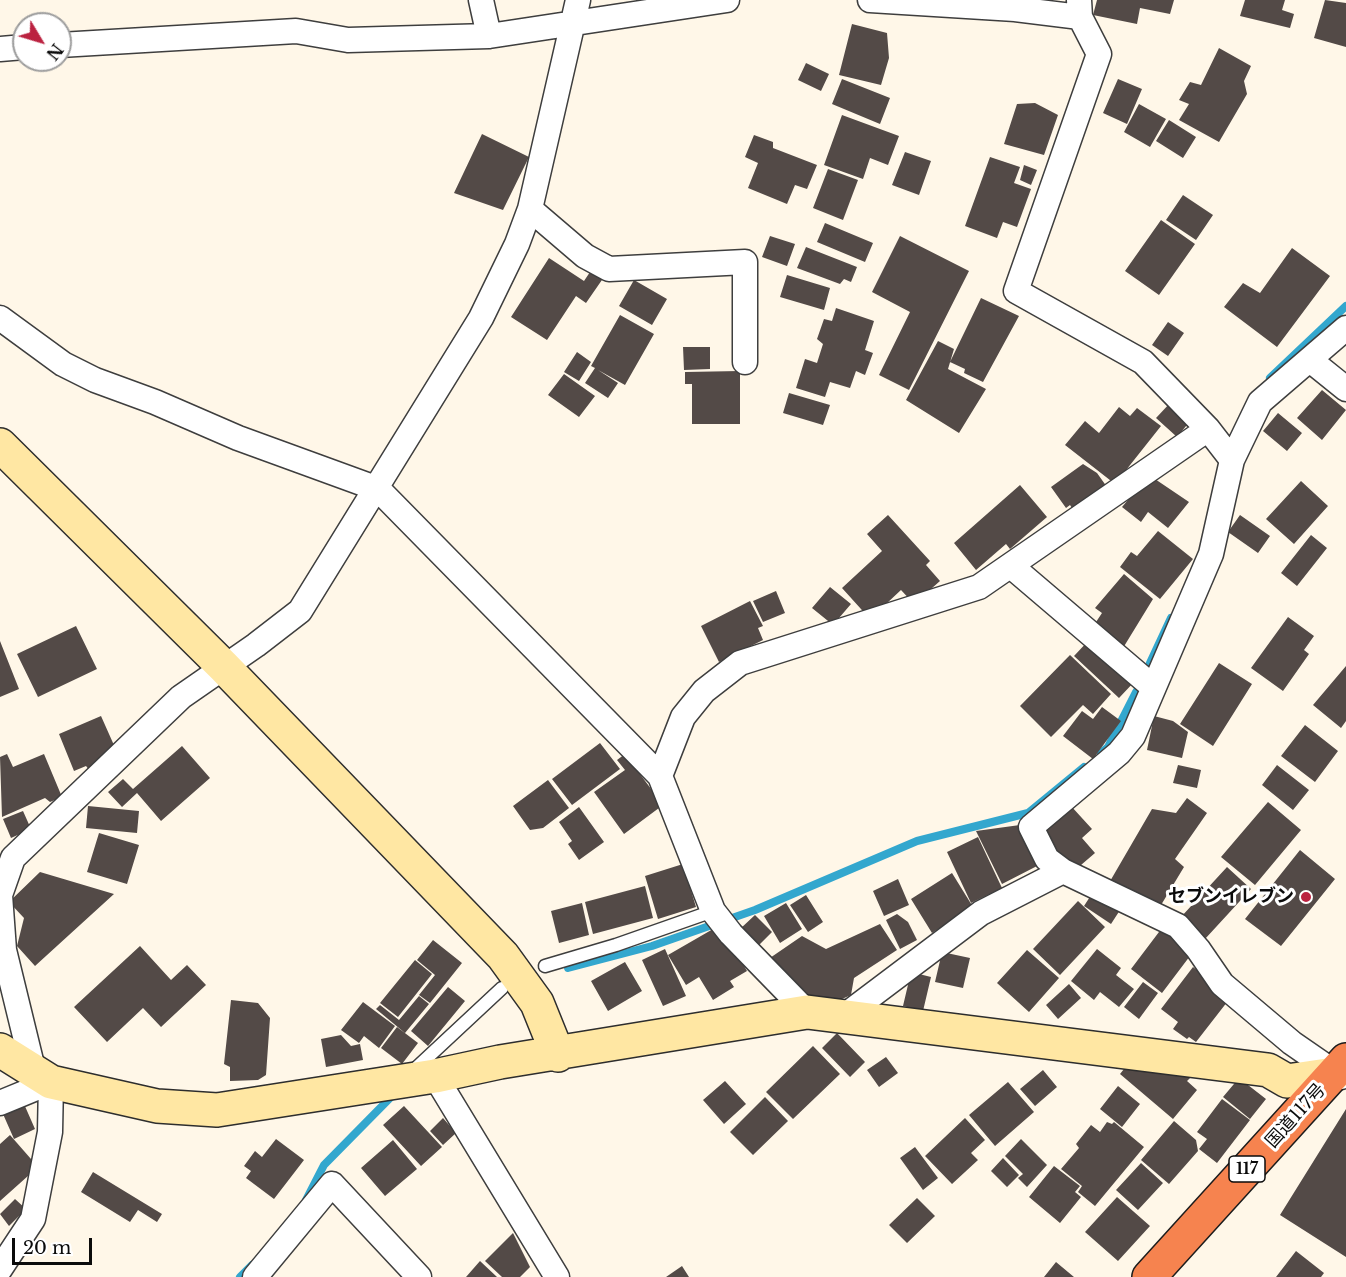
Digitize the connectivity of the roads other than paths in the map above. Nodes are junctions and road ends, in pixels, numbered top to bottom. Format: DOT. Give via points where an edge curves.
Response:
graph roads {
  1 [pos="481,0"];
  2 [pos="578,0"];
  3 [pos="727,0"];
  4 [pos="870,0"];
  5 [pos="1080,9"];
  6 [pos="571,25"];
  7 [pos="489,36"];
  8 [pos="72,44"];
  9 [pos="530,209"];
  10 [pos="0,318"];
  11 [pos="1346,328"];
  12 [pos="1310,360"];
  13 [pos="745,362"];
  14 [pos="1346,389"];
  15 [pos="1208,429"];
  16 [pos="0,445"];
  17 [pos="1232,460"];
  18 [pos="378,489"];
  19 [pos="1011,566"];
  20 [pos="224,668"];
  21 [pos="1153,687"];
  22 [pos="660,776"];
  23 [pos="1063,871"];
  24 [pos="721,920"];
  25 [pos="545,966"];
  26 [pos="502,988"];
  27 [pos="807,1011"];
  28 [pos="843,1017"];
  29 [pos="0,1050"];
  30 [pos="558,1054"];
  31 [pos="1342,1071"];
  32 [pos="42,1075"];
  33 [pos="420,1077"];
  34 [pos="0,1103"];
  35 [pos="0,1269"];
  36 [pos="547,1273"];
  37 [pos="255,1277"];
  38 [pos="419,1277"];
  39 [pos="1149,1277"];
  1 -- 7 [label="street"];
  2 -- 6 [label="street"];
  3 -- 6 [label="street"];
  4 -- 5 [label="street"];
  5 -- 15 [label="street" via="1099,54 1016,291 1143,362"];
  6 -- 7 [label="street"];
  6 -- 9 [label="street"];
  7 -- 8 [label="street" via="348,40 296,30"];
  9 -- 13 [label="street" via="585,256 609,269 745,262"];
  9 -- 18 [label="street" via="481,318"];
  10 -- 18 [label="street" via="63,364 95,381"];
  11 -- 12 [label="street"];
  12 -- 14 [label="street"];
  12 -- 17 [label="street" via="1260,402"];
  15 -- 17 [label="street"];
  15 -- 19 [label="street"];
  16 -- 20 [label="street"];
  17 -- 21 [label="street" via="1211,554"];
  18 -- 20 [label="street" via="300,611"];
  18 -- 22 [label="street"];
  19 -- 21 [label="street"];
  19 -- 22 [label="street" via="979,587 935,603 740,663 704,691 683,717"];
  20 -- 30 [label="street" via="502,956 537,1003"];
  20 -- 32 [label="street" via="181,697 13,858 0,895 4,950"];
  21 -- 23 [label="street" via="1133,736 1119,753 1031,827 1047,859"];
  22 -- 24 [label="street"];
  23 -- 28 [label="street" via="981,913"];
  23 -- 31 [label="street" via="1178,926 1222,984"];
  24 -- 25 [label="lane"];
  24 -- 27 [label="street"];
  26 -- 33 [label="lane"];
  27 -- 28 [label="street"];
  27 -- 30 [label="street"];
  28 -- 31 [label="street" via="1268,1070 1287,1081"];
  29 -- 32 [label="street"];
  30 -- 33 [label="street"];
  31 -- 39 [label="highway, 国道117号 / 117"];
  32 -- 33 [label="street" via="157,1106 217,1110"];
  32 -- 34 [label="street"];
  32 -- 35 [label="street" via="50,1132 33,1219"];
  33 -- 36 [label="street"];
  37 -- 38 [label="street" via="332,1184"];
}
